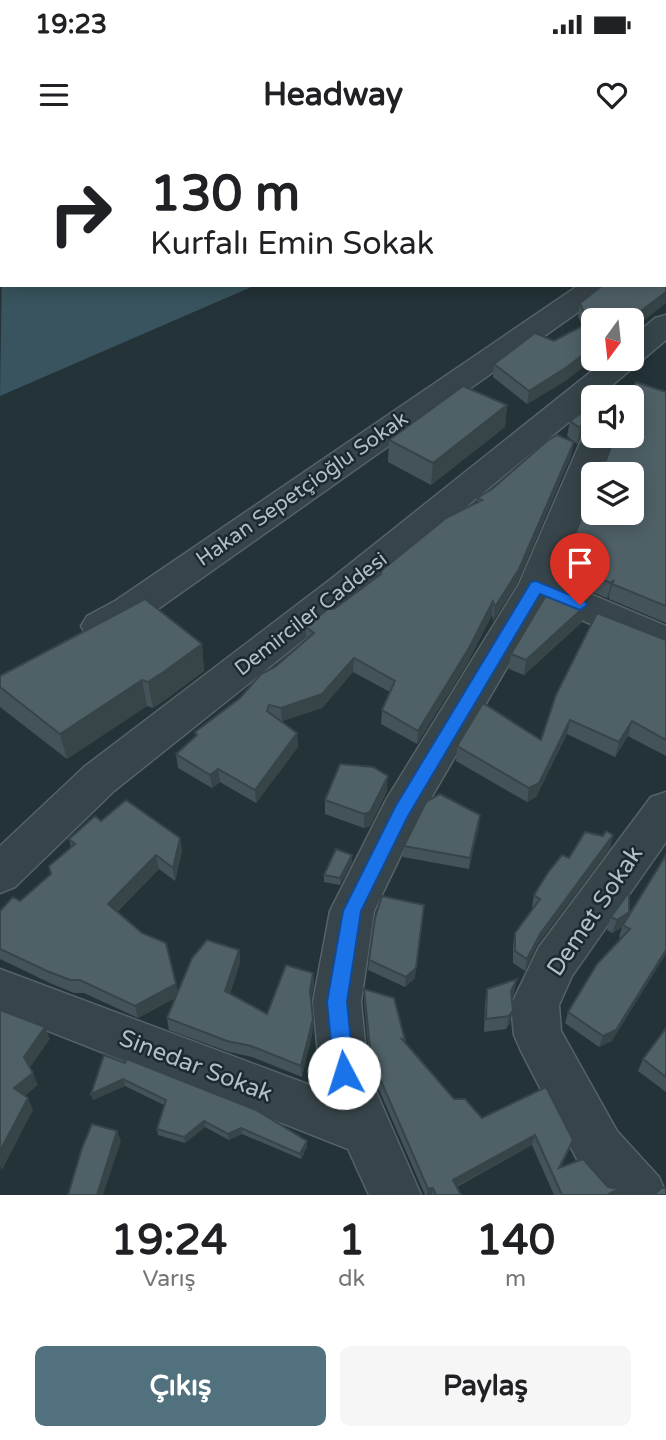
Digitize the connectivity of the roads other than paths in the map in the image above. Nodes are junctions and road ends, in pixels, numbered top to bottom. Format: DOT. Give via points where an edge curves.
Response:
graph roads {
  1 [pos="594,287"];
  2 [pos="666,324"];
  3 [pos="624,374"];
  4 [pos="594,448"];
  5 [pos="536,586"];
  6 [pos="666,642"];
  7 [pos="70,643"];
  8 [pos="666,809"];
  9 [pos="0,874"];
  10 [pos="0,990"];
  11 [pos="366,1131"];
  12 [pos="395,1195"];
  13 [pos="641,1195"];
  1 -- 7 [label="street, Hakan Sepetçioğlu Sokak" via="128,611"];
  2 -- 3 [label="street, Demirciler Caddesi"];
  3 -- 9 [label="street, Demirciler Caddesi" via="99,779"];
  4 -- 5 [label="street"];
  5 -- 6 [label="street"];
  5 -- 11 [label="street" via="401,812 352,911 337,1002 344,1073"];
  8 -- 13 [label="street, Demet Sokak" via="555,962 535,1005 538,1035 599,1149"];
  10 -- 11 [label="street, Sinedar Sokak"];
  11 -- 12 [label="street"];
}
